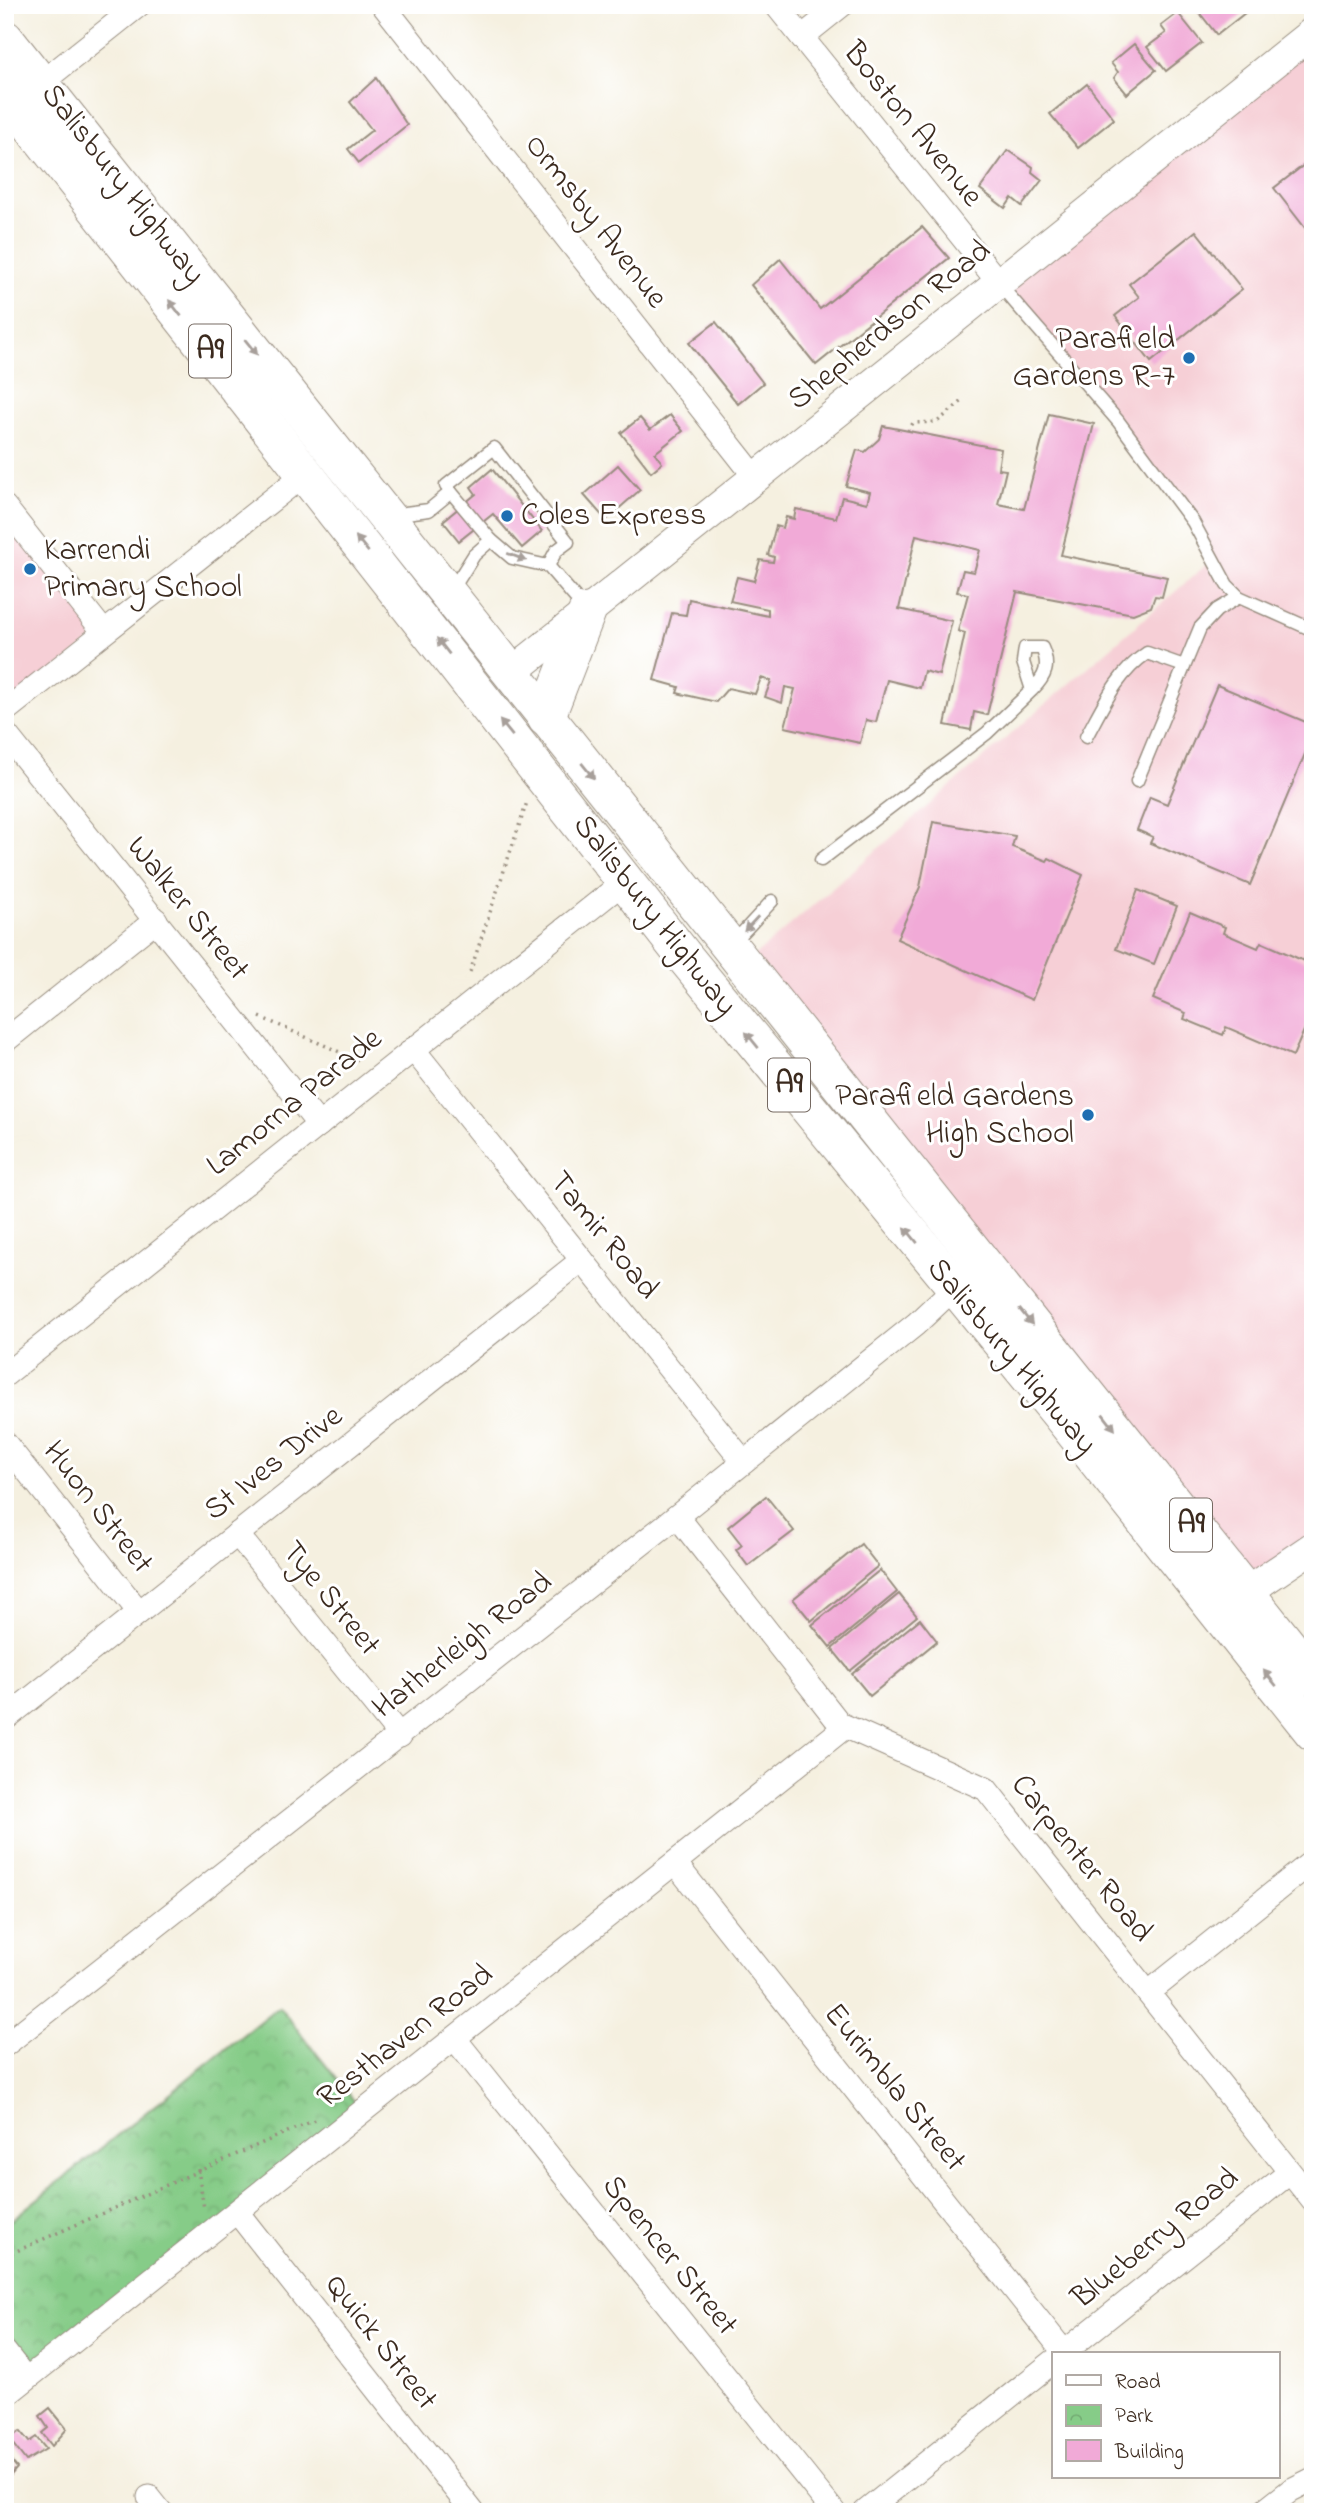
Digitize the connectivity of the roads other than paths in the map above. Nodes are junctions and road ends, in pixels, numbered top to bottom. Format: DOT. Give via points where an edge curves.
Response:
graph roads {
  1 [pos="139,5"];
  2 [pos="383,5"];
  3 [pos="776,5"];
  4 [pos="842,5"];
  5 [pos="1313,32"];
  6 [pos="802,37"];
  7 [pos="5,39"];
  8 [pos="20,93"];
  9 [pos="999,283"];
  10 [pos="319,462"];
  11 [pos="756,478"];
  12 [pos="451,492"];
  13 [pos="5,507"];
  14 [pos="386,516"];
  15 [pos="491,540"];
  16 [pos="548,566"];
  17 [pos="444,583"];
  18 [pos="1238,597"];
  19 [pos="587,612"];
  20 [pos="1313,630"];
  21 [pos="103,631"];
  22 [pos="1184,666"];
  23 [pos="517,667"];
  24 [pos="1032,690"];
  25 [pos="481,696"];
  26 [pos="5,710"];
  27 [pos="546,718"];
  28 [pos="5,733"];
  29 [pos="1086,737"];
  30 [pos="1137,781"];
  31 [pos="821,860"];
  32 [pos="625,881"];
  33 [pos="772,901"];
  34 [pos="156,920"];
  35 [pos="729,947"];
  36 [pos="5,1041"];
  37 [pos="414,1049"];
  38 [pos="319,1125"];
  39 [pos="582,1260"];
  40 [pos="983,1264"];
  41 [pos="954,1288"];
  42 [pos="5,1375"];
  43 [pos="5,1443"];
  44 [pos="744,1462"];
  45 [pos="677,1516"];
  46 [pos="237,1534"];
  47 [pos="1313,1548"];
  48 [pos="1232,1604"];
  49 [pos="139,1612"];
  50 [pos="1313,1678"];
  51 [pos="5,1719"];
  52 [pos="845,1727"];
  53 [pos="1313,1732"];
  54 [pos="400,1736"];
  55 [pos="1313,1861"];
  56 [pos="675,1863"];
  57 [pos="1148,1993"];
  58 [pos="454,2039"];
  59 [pos="5,2045"];
  60 [pos="1289,2173"];
  61 [pos="1313,2201"];
  62 [pos="237,2212"];
  63 [pos="5,2352"];
  64 [pos="1057,2352"];
  65 [pos="1065,2352"];
  66 [pos="1052,2362"];
  67 [pos="26,2379"];
  68 [pos="5,2396"];
  69 [pos="1313,2479"];
  70 [pos="473,2512"];
  71 [pos="834,2512"];
  72 [pos="865,2512"];
  73 [pos="1263,2512"];
  1 -- 8 [label="street"];
  2 -- 11 [label="street, Ormsby Avenue"];
  3 -- 6 [label="street, Boston Avenue"];
  4 -- 6 [label="street"];
  5 -- 9 [label="street, Shepherdson Road"];
  6 -- 9 [label="street, Boston Avenue"];
  7 -- 8 [label="main road, Salisbury Highway / A9"];
  8 -- 10 [label="main road, Salisbury Highway / A9"];
  9 -- 11 [label="street, Shepherdson Road"];
  9 -- 18 [label="lane" via="1118,421 1193,522"];
  10 -- 14 [label="main road, Salisbury Highway / A9"];
  10 -- 21 [label="street"];
  25 -- 10 [label="main road, Salisbury Highway / A9, one-way"];
  11 -- 19 [label="street, Shepherdson Road"];
  12 -- 14 [label="lane" via="429,510"];
  12 -- 15 [label="lane"];
  12 -- 16 [label="lane" via="446,486 494,448 568,542"];
  13 -- 21 [label="street"];
  14 -- 17 [label="main road, Salisbury Highway / A9"];
  15 -- 16 [label="lane, one-way" via="512,558"];
  15 -- 17 [label="lane"];
  16 -- 19 [label="lane"];
  17 -- 23 [label="main road, Salisbury Highway / A9"];
  18 -- 20 [label="lane"];
  18 -- 22 [label="lane" via="1200,628"];
  19 -- 23 [label="street, Shepherdson Road"];
  19 -- 27 [label="main road"];
  21 -- 26 [label="street"];
  22 -- 29 [label="lane" via="1147,653 1135,661 1114,686"];
  22 -- 30 [label="lane"];
  23 -- 25 [label="main road"];
  23 -- 27 [label="main road, Salisbury Highway / A9"];
  24 -- 31 [label="lane" via="987,733"];
  32 -- 25 [label="main road, Salisbury Highway / A9, one-way"];
  27 -- 35 [label="main road, Salisbury Highway / A9, one-way"];
  28 -- 34 [label="street, Walker Street"];
  32 -- 37 [label="street, Lamorna Parade"];
  41 -- 32 [label="main road, Salisbury Highway / A9, one-way"];
  33 -- 35 [label="lane, one-way"];
  34 -- 36 [label="street"];
  34 -- 38 [label="street, Walker Street"];
  35 -- 40 [label="main road, Salisbury Highway / A9"];
  37 -- 38 [label="street, Lamorna Parade"];
  37 -- 39 [label="street, Tamir Road"];
  38 -- 42 [label="street, Lamorna Parade"];
  39 -- 44 [label="street, Tamir Road"];
  39 -- 46 [label="street, St Ives Drive"];
  40 -- 41 [label="main road"];
  40 -- 48 [label="main road, Salisbury Highway / A9, one-way"];
  41 -- 44 [label="street, Hatherleigh Road"];
  41 -- 48 [label="main road, Salisbury Highway / A9" via="1058,1412"];
  43 -- 49 [label="street, Huon Street"];
  44 -- 45 [label="street, Hatherleigh Road"];
  45 -- 52 [label="street, Carpenter Road"];
  45 -- 54 [label="street, Hatherleigh Road"];
  46 -- 49 [label="street, St Ives Drive"];
  46 -- 54 [label="street, Tye Street"];
  47 -- 48 [label="street"];
  48 -- 50 [label="main road, Salisbury Highway / A9"];
  53 -- 48 [label="main road, Salisbury Highway / A9, one-way"];
  49 -- 51 [label="street, St Ives Drive"];
  52 -- 56 [label="street, Resthaven Road"];
  52 -- 57 [label="street, Carpenter Road" via="986,1789"];
  54 -- 59 [label="street, Hatherleigh Road"];
  55 -- 57 [label="street"];
  56 -- 58 [label="street, Resthaven Road"];
  56 -- 64 [label="street, Eurimbla Street"];
  57 -- 60 [label="street, Carpenter Road"];
  58 -- 62 [label="street, Resthaven Road"];
  58 -- 71 [label="street, Spencer Street"];
  60 -- 61 [label="street, Carpenter Road"];
  60 -- 65 [label="street, Blueberry Road"];
  62 -- 67 [label="street, Resthaven Road"];
  62 -- 70 [label="street, Quick Street"];
  63 -- 67 [label="street"];
  66 -- 72 [label="street, Blueberry Road"];
  67 -- 68 [label="street, Resthaven Road"];
  69 -- 73 [label="street"];
}
